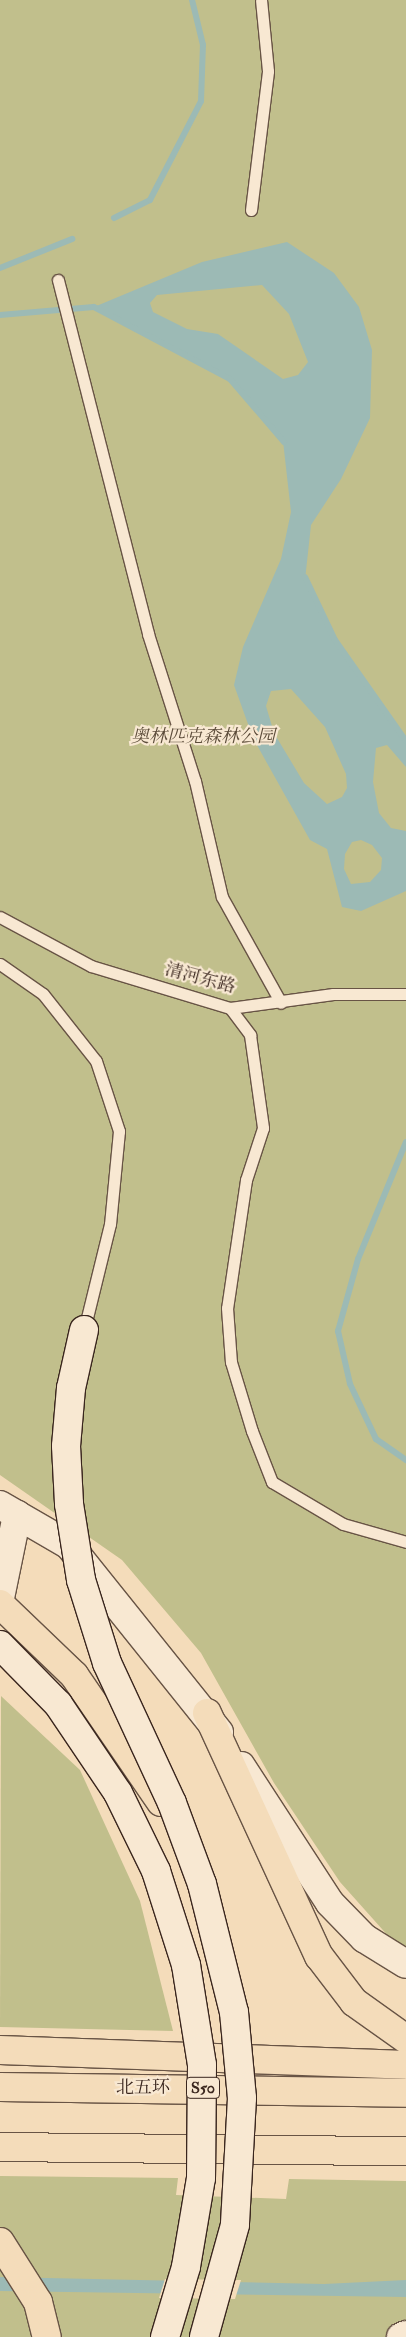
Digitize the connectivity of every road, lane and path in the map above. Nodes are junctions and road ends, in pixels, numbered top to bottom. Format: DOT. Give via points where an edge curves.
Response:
graph roads {
  1 [pos="262,0"];
  2 [pos="251,210"];
  3 [pos="58,280"];
  4 [pos="0,917"];
  5 [pos="0,964"];
  6 [pos="406,994"];
  7 [pos="281,1003"];
  8 [pos="230,1008"];
  9 [pos="84,1330"];
  10 [pos="9,1510"];
  11 [pos="406,1542"];
  12 [pos="0,1598"];
  13 [pos="0,1604"];
  14 [pos="0,1645"];
  15 [pos="207,1713"];
  16 [pos="189,1848"];
  17 [pos="406,1964"];
  18 [pos="406,2039"];
  19 [pos="0,2050"];
  20 [pos="406,2065"];
  21 [pos="0,2088"];
  22 [pos="406,2093"];
  23 [pos="0,2147"];
  24 [pos="406,2151"];
  25 [pos="4,2248"];
  26 [pos="44,2326"];
  27 [pos="406,2334"];
  28 [pos="165,2337"];
  29 [pos="204,2337"];
  30 [pos="401,2337"];
  1 -- 2 [label="lane" via="268,71"];
  3 -- 7 [label="lane" via="148,634 195,781 222,897"];
  4 -- 8 [label="lane, 清河东路" via="91,966"];
  5 -- 9 [label="lane" via="43,994 96,1061 120,1131 110,1224"];
  6 -- 7 [label="lane, 清河东路" via="333,994"];
  7 -- 8 [label="lane, 清河东路"];
  8 -- 11 [label="lane" via="250,1035 263,1128 246,1180 227,1308 231,1362 252,1431 272,1482 343,1524"];
  9 -- 16 [label="main road, bridge" via="71,1388 66,1446 69,1504 81,1580 106,1663"];
  10 -- 12 [label="main road"];
  10 -- 15 [label="main road" via="69,1545"];
  13 -- 16 [label="highway, bridge" via="36,1634 80,1683 145,1775"];
  14 -- 28 [label="main road, bridge" via="58,1704 106,1771 156,1871 186,1965 202,2065 201,2178 186,2267"];
  15 -- 17 [label="main road" via="330,1904 364,1938"];
  15 -- 18 [label="highway" via="319,1956 354,2002"];
  16 -- 29 [label="main road, bridge" via="226,1970 242,2098 235,2226"];
  19 -- 20 [label="highway"];
  21 -- 22 [label="highway, 北五环 / S50"];
  23 -- 24 [label="highway"];
  25 -- 26 [label="highway"];
  27 -- 30 [label="main road"];
}
